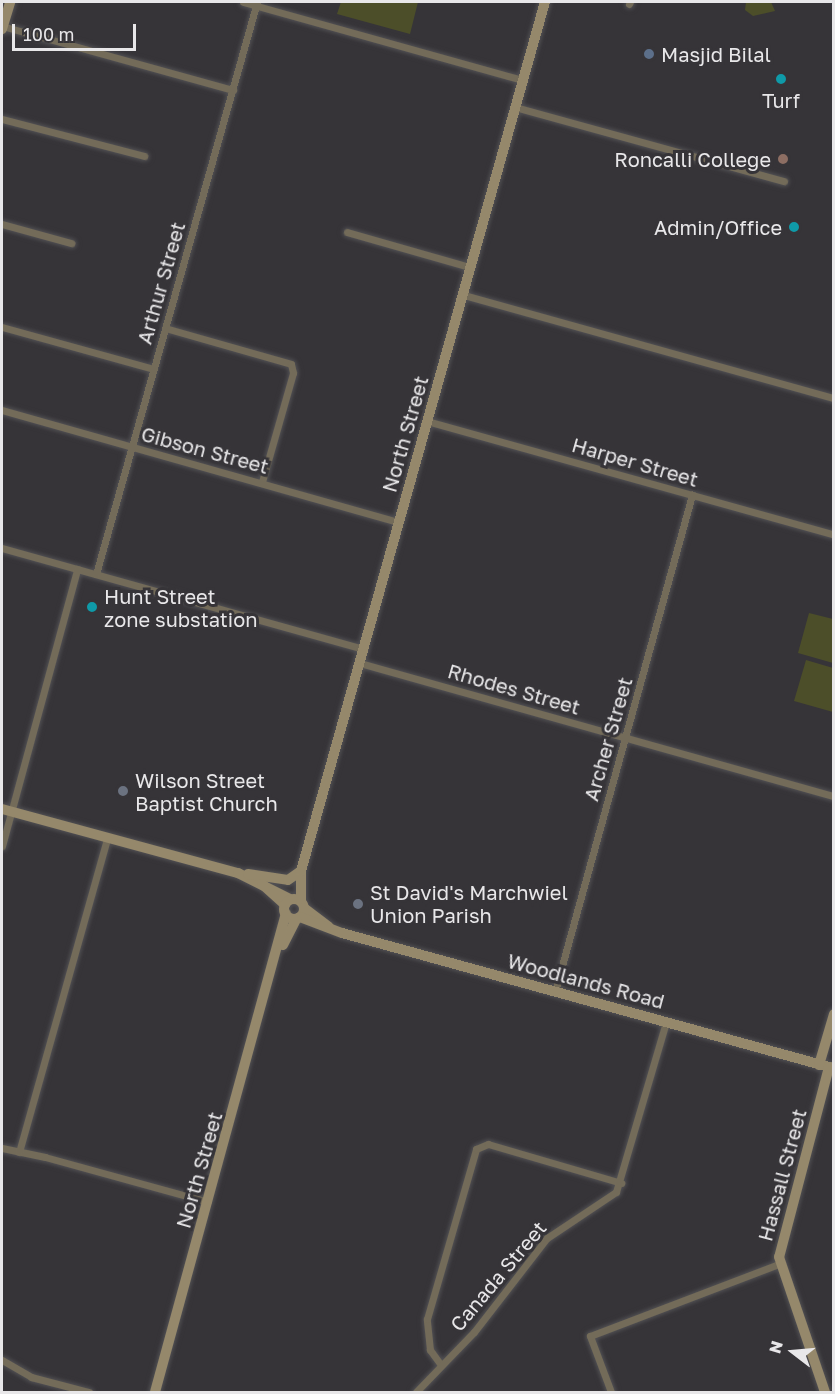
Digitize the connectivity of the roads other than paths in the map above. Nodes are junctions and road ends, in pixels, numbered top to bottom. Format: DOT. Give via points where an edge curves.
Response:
graph roads {
  1 [pos="9,2"];
  2 [pos="243,2"];
  3 [pos="545,2"];
  4 [pos="257,3"];
  5 [pos="2,27"];
  6 [pos="522,80"];
  7 [pos="233,90"];
  8 [pos="515,107"];
  9 [pos="2,119"];
  10 [pos="144,156"];
  11 [pos="784,181"];
  12 [pos="2,224"];
  13 [pos="347,232"];
  14 [pos="70,243"];
  15 [pos="470,267"];
  16 [pos="464,295"];
  17 [pos="2,327"];
  18 [pos="165,328"];
  19 [pos="153,369"];
  20 [pos="834,398"];
  21 [pos="2,410"];
  22 [pos="427,421"];
  23 [pos="132,447"];
  24 [pos="262,482"];
  25 [pos="692,495"];
  26 [pos="399,522"];
  27 [pos="834,536"];
  28 [pos="2,548"];
  29 [pos="77,569"];
  30 [pos="96,574"];
  31 [pos="364,649"];
  32 [pos="360,663"];
  33 [pos="625,738"];
  34 [pos="834,796"];
  35 [pos="6,810"];
  36 [pos="107,838"];
  37 [pos="2,846"];
  38 [pos="238,873"];
  39 [pos="300,873"];
  40 [pos="294,908"];
  41 [pos="555,991"];
  42 [pos="834,1014"];
  43 [pos="666,1022"];
  44 [pos="827,1067"];
  45 [pos="2,1148"];
  46 [pos="19,1152"];
  47 [pos="621,1183"];
  48 [pos="208,1202"];
  49 [pos="779,1264"];
  50 [pos="2,1360"];
  51 [pos="441,1365"];
  52 [pos="834,1391"];
  53 [pos="89,1392"];
  54 [pos="155,1392"];
  55 [pos="416,1392"];
  56 [pos="611,1392"];
  57 [pos="827,1392"];
  1 -- 5 [label="street"];
  2 -- 4 [label="street"];
  3 -- 6 [label="street, North Street"];
  4 -- 6 [label="street"];
  4 -- 7 [label="street, Arthur Street"];
  5 -- 7 [label="street"];
  6 -- 8 [label="street, North Street"];
  7 -- 18 [label="street, Arthur Street"];
  8 -- 11 [label="street"];
  8 -- 15 [label="street, North Street"];
  9 -- 10 [label="street"];
  12 -- 14 [label="street"];
  13 -- 15 [label="street"];
  15 -- 16 [label="street, North Street"];
  16 -- 20 [label="street"];
  16 -- 22 [label="street, North Street"];
  17 -- 19 [label="street"];
  18 -- 19 [label="street, Arthur Street"];
  18 -- 24 [label="street" via="291,364 293,373"];
  19 -- 23 [label="street, Arthur Street"];
  21 -- 23 [label="street, Gibson Street"];
  22 -- 25 [label="street, Harper Street"];
  22 -- 26 [label="street, North Street"];
  23 -- 24 [label="street, Gibson Street"];
  23 -- 30 [label="street, Arthur Street"];
  24 -- 26 [label="street, Gibson Street"];
  25 -- 27 [label="street, Harper Street"];
  25 -- 33 [label="street, Archer Street"];
  26 -- 31 [label="street, North Street"];
  28 -- 29 [label="street"];
  29 -- 30 [label="street"];
  29 -- 35 [label="street"];
  30 -- 31 [label="street"];
  31 -- 32 [label="street, North Street"];
  32 -- 33 [label="street, Rhodes Street"];
  32 -- 39 [label="street, North Street"];
  33 -- 34 [label="street, Rhodes Street"];
  33 -- 41 [label="street, Archer Street"];
  35 -- 36 [label="street"];
  35 -- 37 [label="street"];
  36 -- 38 [label="street"];
  36 -- 46 [label="street"];
  38 -- 39 [label="street" via="288,880"];
  38 -- 40 [label="street, Woodlands Road" via="262,884"];
  39 -- 40 [label="street, North Street"];
  40 -- 41 [label="street, Woodlands Road" via="329,927"];
  40 -- 48 [label="street, North Street"];
  41 -- 43 [label="street, Woodlands Road"];
  42 -- 44 [label="street, Hassall Street"];
  43 -- 44 [label="street, Woodlands Road"];
  43 -- 47 [label="street, Canada Street"];
  44 -- 49 [label="street, Hassall Street" via="781,1242"];
  45 -- 46 [label="street"];
  46 -- 48 [label="street"];
  47 -- 51 [label="street, Canada Street" via="602,1204 547,1238 481,1324"];
  47 -- 51 [label="street" via="488,1144 476,1149 428,1319 430,1350"];
  48 -- 54 [label="street, North Street"];
  49 -- 56 [label="street" via="590,1336"];
  49 -- 57 [label="street, Hassall Street"];
  50 -- 53 [label="street" via="31,1377"];
  51 -- 55 [label="street, Canada Street"];
  52 -- 57 [label="street"];
}
